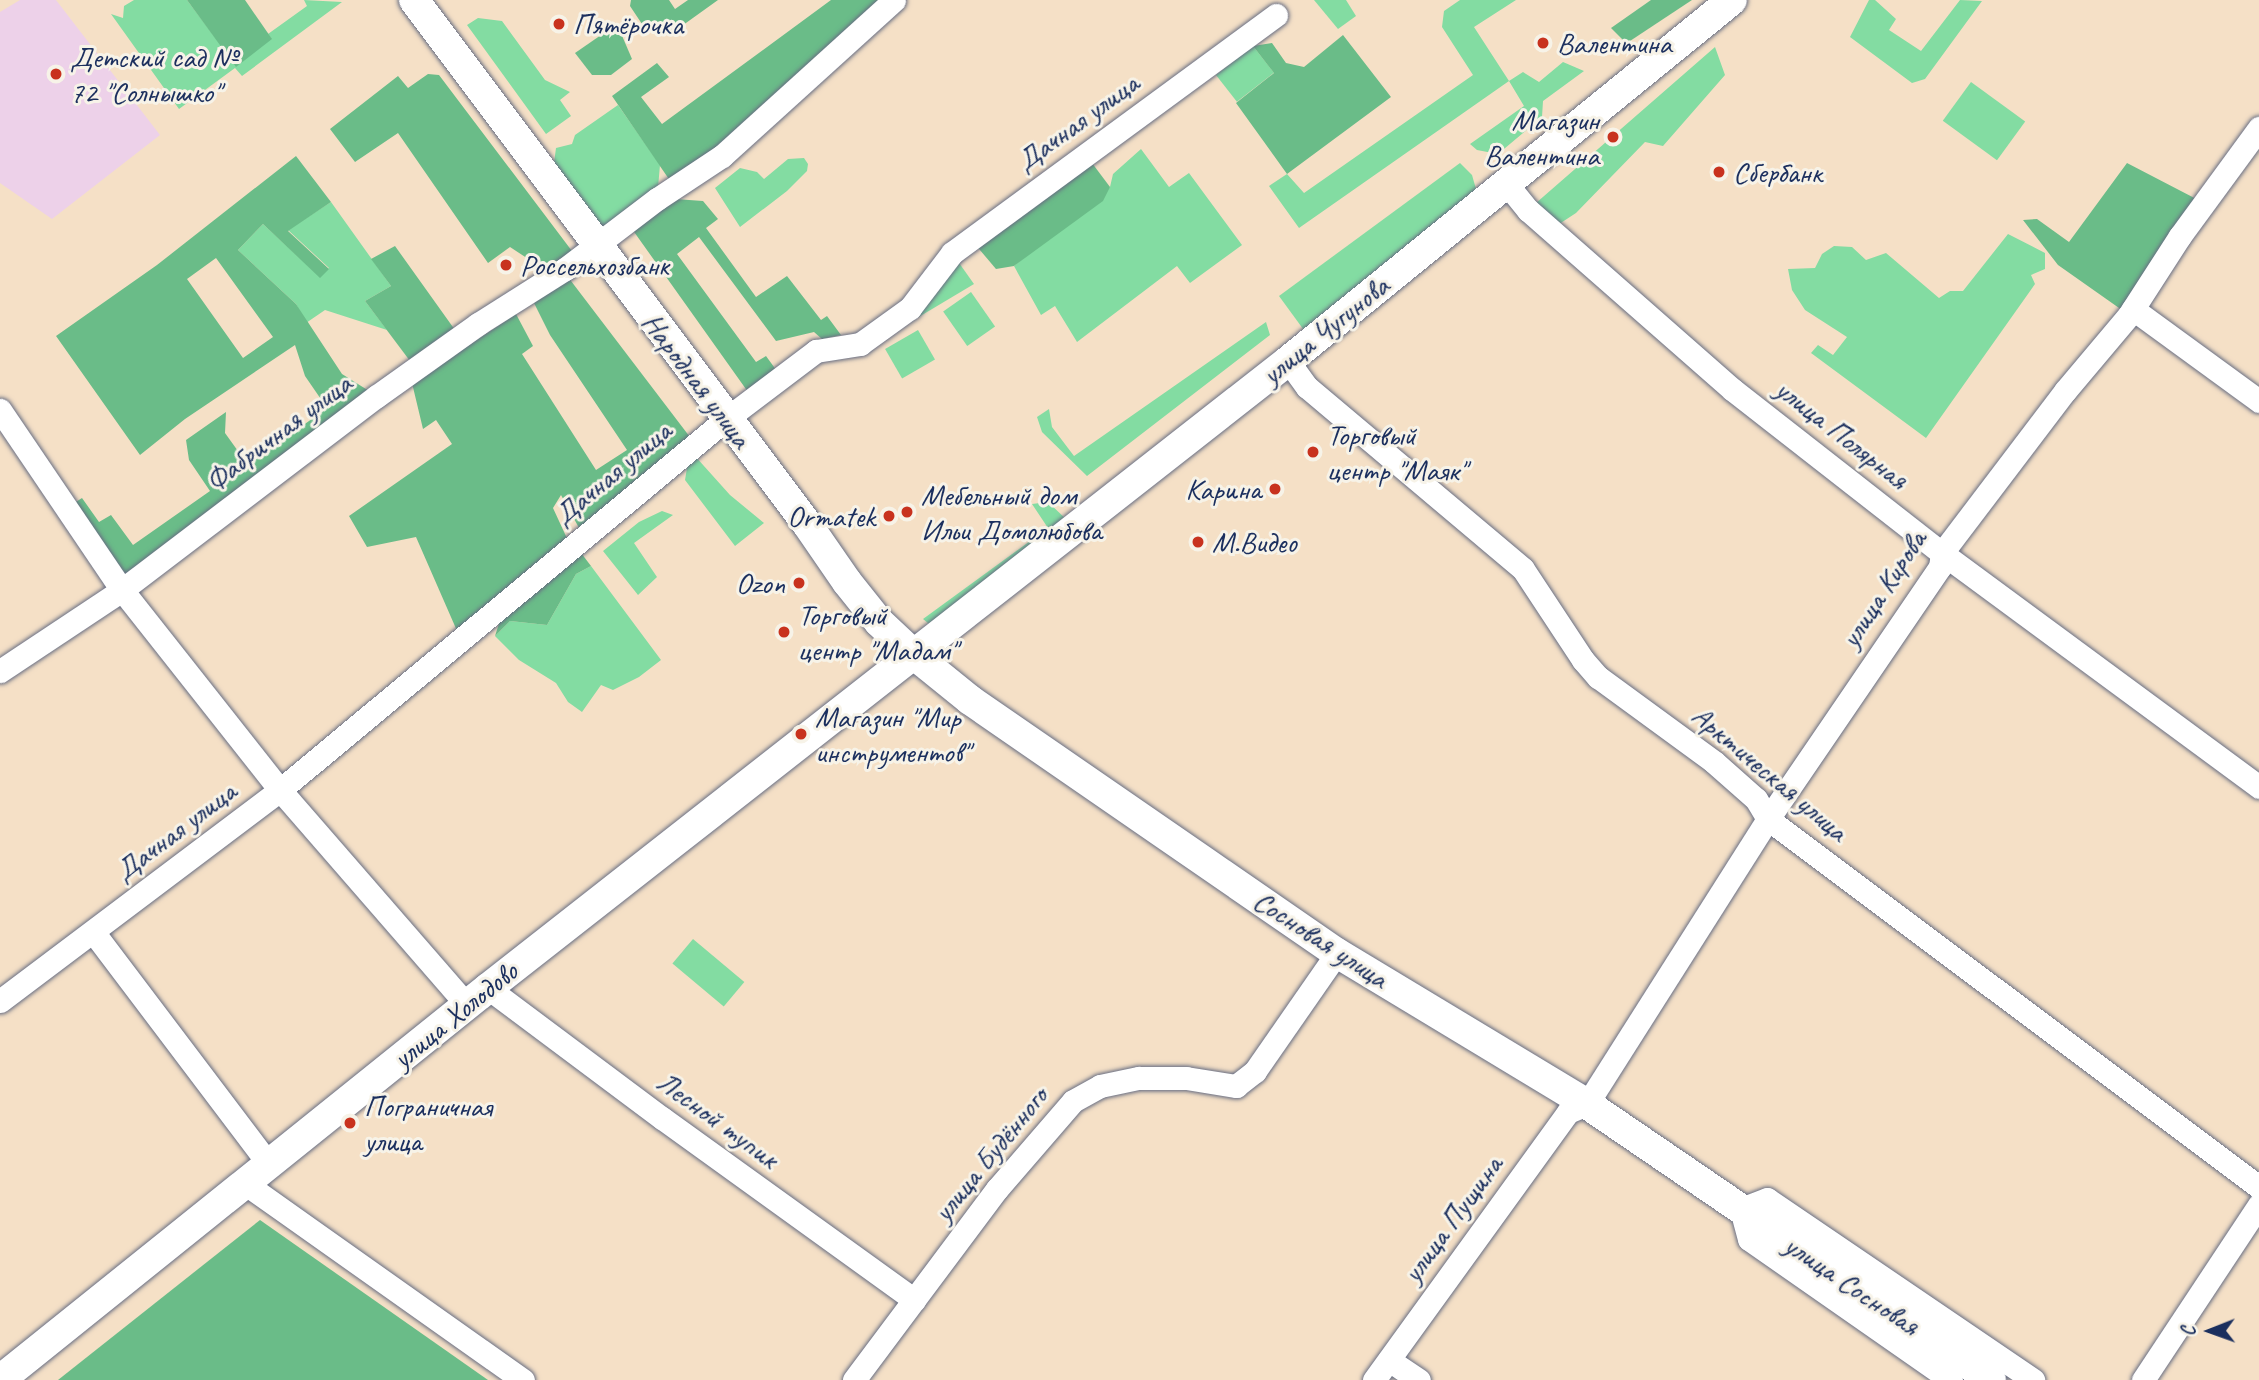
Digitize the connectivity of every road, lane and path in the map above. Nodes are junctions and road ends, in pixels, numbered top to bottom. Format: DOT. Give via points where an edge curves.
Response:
graph roads {
  1 [pos="414,0"];
  2 [pos="894,0"];
  3 [pos="1732,0"];
  4 [pos="1276,15"];
  5 [pos="2259,128"];
  6 [pos="1506,183"];
  7 [pos="596,246"];
  8 [pos="2133,309"];
  9 [pos="1288,360"];
  10 [pos="2259,401"];
  11 [pos="0,410"];
  12 [pos="726,419"];
  13 [pos="1942,553"];
  14 [pos="122,590"];
  15 [pos="912,653"];
  16 [pos="0,671"];
  17 [pos="2259,787"];
  18 [pos="280,790"];
  19 [pos="1768,819"];
  20 [pos="94,933"];
  21 [pos="1337,953"];
  22 [pos="477,996"];
  23 [pos="0,1001"];
  24 [pos="1587,1104"];
  25 [pos="268,1163"];
  26 [pos="243,1182"];
  27 [pos="2259,1187"];
  28 [pos="2259,1205"];
  29 [pos="1741,1209"];
  30 [pos="914,1300"];
  31 [pos="1389,1360"];
  32 [pos="1957,1370"];
  33 [pos="0,1380"];
  34 [pos="523,1380"];
  35 [pos="855,1380"];
  36 [pos="1374,1380"];
  37 [pos="1419,1380"];
  38 [pos="1991,1380"];
  39 [pos="2033,1380"];
  40 [pos="2143,1380"];
  1 -- 7 [label="main road, Народная улица"];
  2 -- 7 [label="street, Фабричная улица" via="722,156"];
  3 -- 6 [label="main road, улица Чугунова"];
  4 -- 12 [label="street, Дачная улица" via="952,253 909,308 860,344 817,351"];
  5 -- 8 [label="street, улица Кирова"];
  6 -- 9 [label="main road, улица Чугунова"];
  6 -- 13 [label="street, улица Полярная" via="1528,210 1733,390"];
  7 -- 12 [label="main road, Народная улица"];
  7 -- 14 [label="street, Фабричная улица" via="377,396"];
  8 -- 10 [label="street"];
  8 -- 13 [label="street, улица Кирова"];
  9 -- 15 [label="main road, улица Чугунова"];
  9 -- 19 [label="street, Арктическая улица" via="1307,387 1523,569 1598,677 1714,762 1756,799"];
  11 -- 14 [label="street, Лесной тупик"];
  12 -- 15 [label="main road, Народная улица" via="847,582"];
  12 -- 18 [label="street, Дачная улица"];
  13 -- 17 [label="street, улица Полярная"];
  13 -- 19 [label="street, улица Кирова" via="1940,567"];
  14 -- 16 [label="street, Фабричная улица"];
  14 -- 18 [label="street, Лесной тупик"];
  15 -- 21 [label="main road, Сосновая улица" via="970,700"];
  15 -- 22 [label="main road, улица Холодово"];
  18 -- 20 [label="street, Дачная улица"];
  18 -- 22 [label="street, Лесной тупик"];
  19 -- 24 [label="street, улица Кирова"];
  19 -- 27 [label="street, Арктическая улица"];
  20 -- 23 [label="street, Дачная улица"];
  20 -- 25 [label="street"];
  21 -- 24 [label="main road, Сосновая улица"];
  21 -- 30 [label="street, улица Будённого" via="1255,1071 1236,1086 1186,1078 1139,1078 1100,1086 1073,1101 997,1189"];
  22 -- 25 [label="main road, улица Холодово"];
  22 -- 30 [label="street, Лесной тупик" via="662,1118"];
  24 -- 29 [label="main road, Сосновая улица"];
  24 -- 31 [label="street, улица Пущина" via="1568,1112"];
  25 -- 26 [label="main road, улица Холодово"];
  26 -- 33 [label="main road, улица Холодово"];
  26 -- 34 [label="street"];
  28 -- 40 [label="street"];
  29 -- 32 [label="main road, улица Сосновая"];
  29 -- 39 [label="street" via="1767,1199"];
  30 -- 35 [label="street, улица Будённого"];
  31 -- 36 [label="street, улица Пущина"];
  31 -- 37 [label="street"];
  32 -- 38 [label="main road, улица Сосновая"];
}
